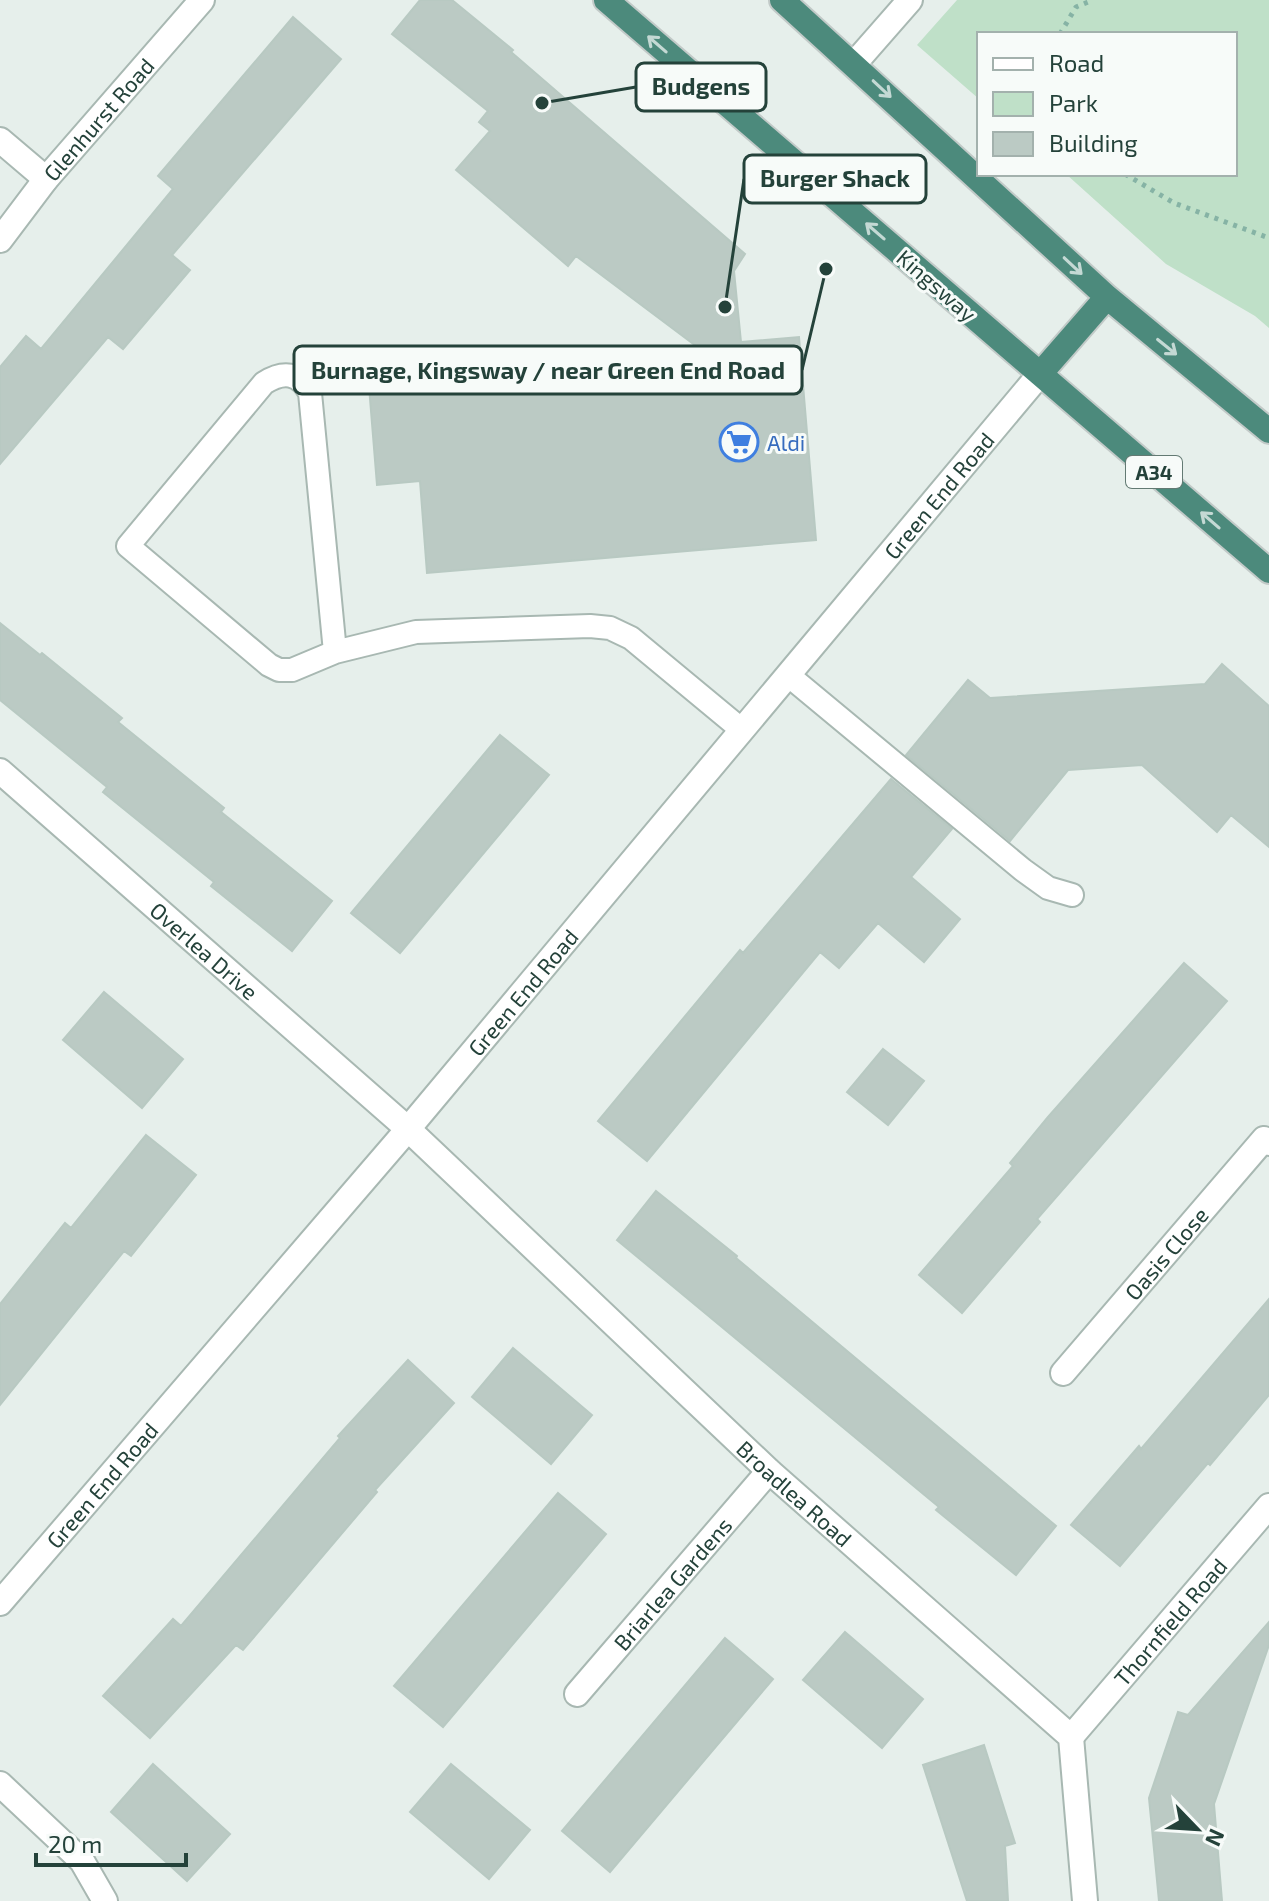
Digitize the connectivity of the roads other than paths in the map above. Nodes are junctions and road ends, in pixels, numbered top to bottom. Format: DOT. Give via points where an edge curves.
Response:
graph roads {
  1 [pos="202,0"];
  2 [pos="606,0"];
  3 [pos="782,0"];
  4 [pos="910,0"];
  5 [pos="854,64"];
  6 [pos="0,140"];
  7 [pos="46,179"];
  8 [pos="0,240"];
  9 [pos="1107,297"];
  10 [pos="1040,374"];
  11 [pos="1269,431"];
  12 [pos="1269,571"];
  13 [pos="335,652"];
  14 [pos="788,675"];
  15 [pos="742,730"];
  16 [pos="4,783"];
  17 [pos="1072,895"];
  18 [pos="408,1129"];
  19 [pos="1269,1143"];
  20 [pos="1063,1373"];
  21 [pos="769,1471"];
  22 [pos="1269,1506"];
  23 [pos="0,1603"];
  24 [pos="577,1694"];
  25 [pos="1071,1737"];
  26 [pos="0,1784"];
  27 [pos="105,1901"];
  28 [pos="1085,1901"];
  1 -- 7 [label="street, Glenhurst Road"];
  10 -- 2 [label="highway, Kingsway / A34, one-way"];
  3 -- 5 [label="highway"];
  4 -- 5 [label="street"];
  5 -- 9 [label="highway, one-way"];
  6 -- 7 [label="street"];
  7 -- 8 [label="street, Glenhurst Road"];
  9 -- 10 [label="highway"];
  9 -- 11 [label="highway, one-way"];
  12 -- 10 [label="highway, Kingsway / A34, one-way"];
  10 -- 14 [label="street, Green End Road"];
  13 -- 13 [label="lane" via="292,670 269,665 128,546 274,376 290,374 310,393"];
  13 -- 15 [label="lane" via="416,632 610,628 631,638"];
  14 -- 15 [label="street, Green End Road"];
  14 -- 17 [label="lane" via="1023,870 1048,888"];
  15 -- 18 [label="street, Green End Road"];
  16 -- 18 [label="street, Overlea Drive"];
  18 -- 21 [label="street, Broadlea Road"];
  18 -- 23 [label="street, Green End Road"];
  19 -- 20 [label="street, Oasis Close" via="1264,1139"];
  21 -- 24 [label="street, Briarlea Gardens"];
  21 -- 25 [label="street, Broadlea Road"];
  22 -- 25 [label="street, Thornfield Road"];
  25 -- 28 [label="street"];
  26 -- 27 [label="street" via="82,1861"];
}
